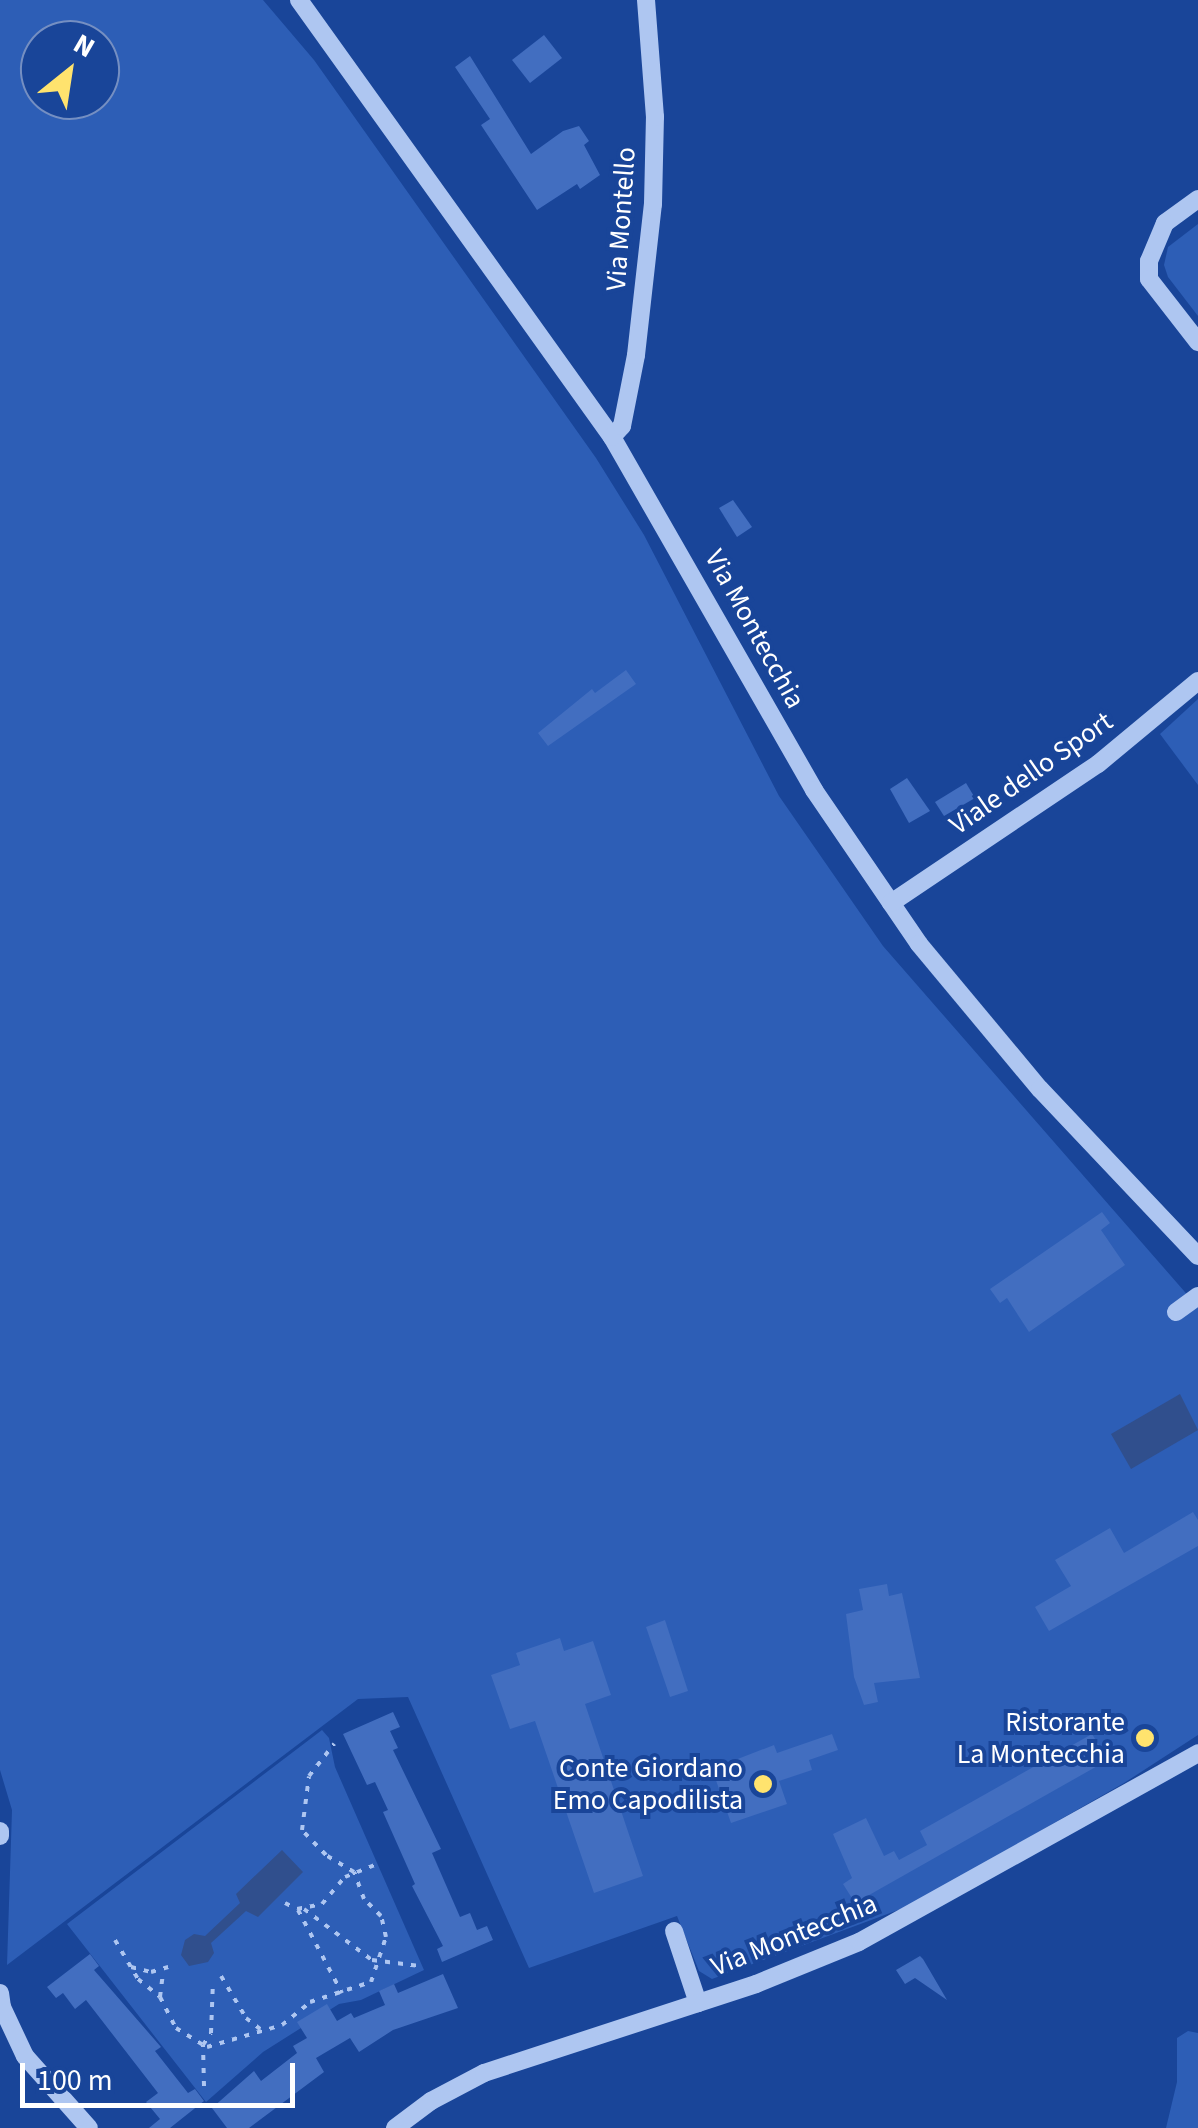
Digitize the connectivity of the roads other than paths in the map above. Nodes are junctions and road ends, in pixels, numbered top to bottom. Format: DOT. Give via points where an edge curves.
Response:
graph roads {
  1 [pos="299,0"];
  2 [pos="646,0"];
  3 [pos="1198,199"];
  4 [pos="1198,342"];
  5 [pos="612,437"];
  6 [pos="1198,682"];
  7 [pos="891,903"];
  8 [pos="1198,1256"];
  9 [pos="1198,1296"];
  10 [pos="1176,1312"];
  11 [pos="1198,1753"];
  12 [pos="674,1931"];
  13 [pos="0,1993"];
  14 [pos="698,2002"];
  15 [pos="89,2128"];
  16 [pos="395,2128"];
  1 -- 5 [label="street, Via Montecchia"];
  2 -- 5 [label="street, Via Montello" via="653,204 636,355 622,426"];
  3 -- 4 [label="street" via="1165,224 1154,242 1149,279"];
  5 -- 7 [label="street, Via Montecchia" via="814,790"];
  6 -- 7 [label="street, Viale dello Sport" via="1098,764"];
  7 -- 8 [label="street, Via Montecchia" via="1029,1076"];
  9 -- 10 [label="street"];
  11 -- 14 [label="street, Via Montecchia" via="888,1928"];
  12 -- 14 [label="street"];
  13 -- 15 [label="street" via="26,2056"];
  14 -- 16 [label="street, Via Montecchia" via="484,2073"];
}
